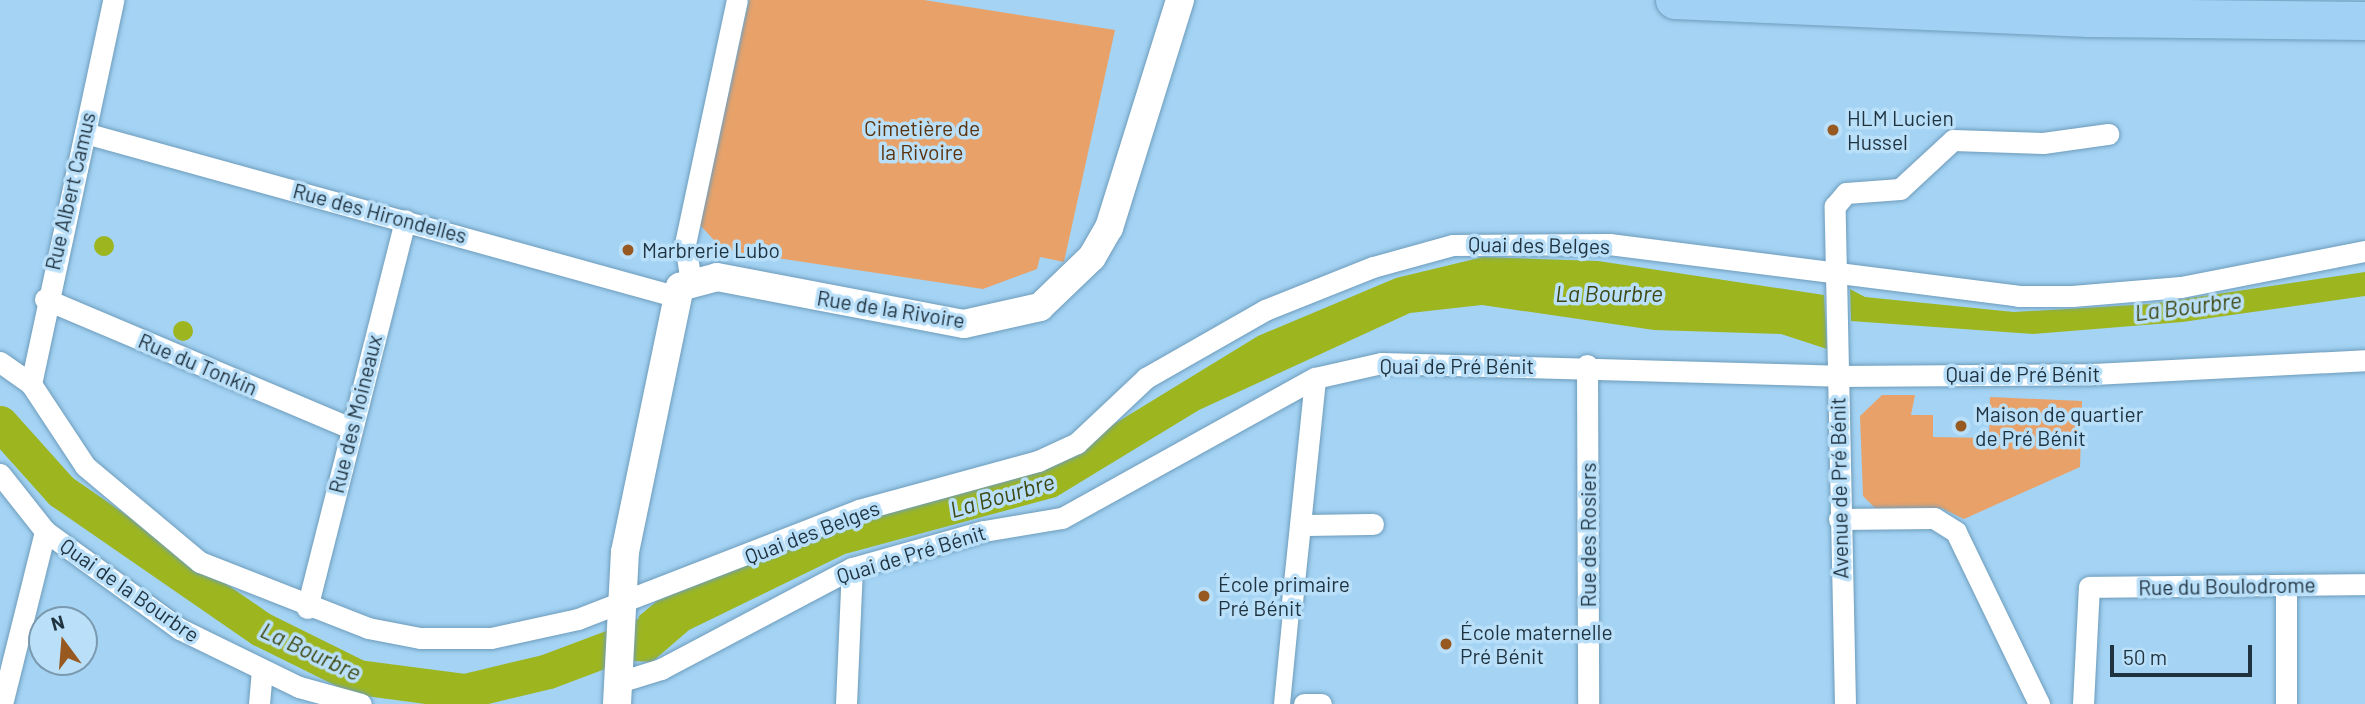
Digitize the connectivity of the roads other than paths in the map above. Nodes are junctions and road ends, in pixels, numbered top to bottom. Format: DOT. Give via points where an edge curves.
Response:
graph roads {
  1 [pos="113,0"];
  2 [pos="737,0"];
  3 [pos="1180,0"];
  4 [pos="1675,0"];
  5 [pos="2365,21"];
  6 [pos="85,133"];
  7 [pos="2108,134"];
  8 [pos="405,220"];
  9 [pos="2365,251"];
  10 [pos="1836,279"];
  11 [pos="683,289"];
  12 [pos="45,299"];
  13 [pos="2365,360"];
  14 [pos="0,362"];
  15 [pos="1587,365"];
  16 [pos="1836,376"];
  17 [pos="1315,378"];
  18 [pos="31,384"];
  19 [pos="351,429"];
  20 [pos="0,474"];
  21 [pos="1839,519"];
  22 [pos="1373,524"];
  23 [pos="1301,525"];
  24 [pos="45,531"];
  25 [pos="852,568"];
  26 [pos="2365,584"];
  27 [pos="2286,586"];
  28 [pos="1292,602"];
  29 [pos="307,608"];
  30 [pos="622,608"];
  31 [pos="262,671"];
  32 [pos="618,687"];
  33 [pos="2,704"];
  34 [pos="259,704"];
  35 [pos="361,704"];
  36 [pos="846,704"];
  37 [pos="1282,704"];
  38 [pos="1304,704"];
  39 [pos="1321,704"];
  40 [pos="1588,704"];
  41 [pos="1845,704"];
  42 [pos="2039,704"];
  43 [pos="2083,704"];
  44 [pos="2287,704"];
  1 -- 6 [label="street, Rue Albert Camus"];
  2 -- 11 [label="street" via="685,244"];
  3 -- 11 [label="street, Rue de la Rivoire" via="1109,229 1078,273 1040,307 964,324 717,277"];
  4 -- 5 [label="highway" via="2089,18"];
  6 -- 8 [label="street, Rue des Hirondelles"];
  6 -- 12 [label="street, Rue Albert Camus"];
  7 -- 10 [label="street, Avenue de Pré Bénit" via="2043,143 1953,140 1900,189 1846,193 1835,206"];
  8 -- 11 [label="street, Rue des Hirondelles"];
  8 -- 19 [label="street, Rue des Moineaux"];
  9 -- 10 [label="street, Quai des Belges" via="2181,287 2072,296 2018,296"];
  10 -- 16 [label="street, Avenue de Pré Bénit"];
  10 -- 30 [label="street, Quai des Belges" via="1609,244 1489,241 1373,267 1191,349 1146,378 1122,408 1077,443 1038,461 859,510"];
  11 -- 30 [label="street" via="625,552"];
  12 -- 18 [label="street, Rue Albert Camus"];
  12 -- 19 [label="street, Rue du Tonkin"];
  13 -- 16 [label="street, Quai de Pré Bénit" via="2093,374"];
  14 -- 18 [label="street"];
  15 -- 16 [label="street, Quai de Pré Bénit"];
  15 -- 17 [label="street, Quai de Pré Bénit" via="1381,363"];
  15 -- 40 [label="street, Rue des Rosiers"];
  16 -- 21 [label="street, Avenue de Pré Bénit"];
  17 -- 23 [label="street"];
  17 -- 25 [label="street, Quai de Pré Bénit" via="1062,517 984,531"];
  18 -- 29 [label="street, Quai des Belges" via="85,466 168,539 200,562"];
  19 -- 29 [label="street, Rue des Moineaux"];
  20 -- 24 [label="street, Quai de la Bourbre"];
  21 -- 41 [label="street, Avenue de Pré Bénit"];
  21 -- 42 [label="street" via="1934,518 1956,532"];
  22 -- 23 [label="street"];
  23 -- 28 [label="street"];
  24 -- 31 [label="street, Quai de la Bourbre" via="180,629"];
  24 -- 33 [label="street"];
  25 -- 32 [label="street, Quai de Pré Bénit"];
  25 -- 36 [label="street"];
  26 -- 27 [label="street, Rue du Boulodrome"];
  27 -- 43 [label="street, Rue du Boulodrome" via="2089,587"];
  27 -- 44 [label="street"];
  28 -- 37 [label="street"];
  29 -- 30 [label="street, Quai des Belges" via="420,638 491,638"];
  30 -- 32 [label="street"];
  31 -- 34 [label="street"];
  31 -- 35 [label="street, Quai de la Bourbre"];
  38 -- 39 [label="street"];
}
